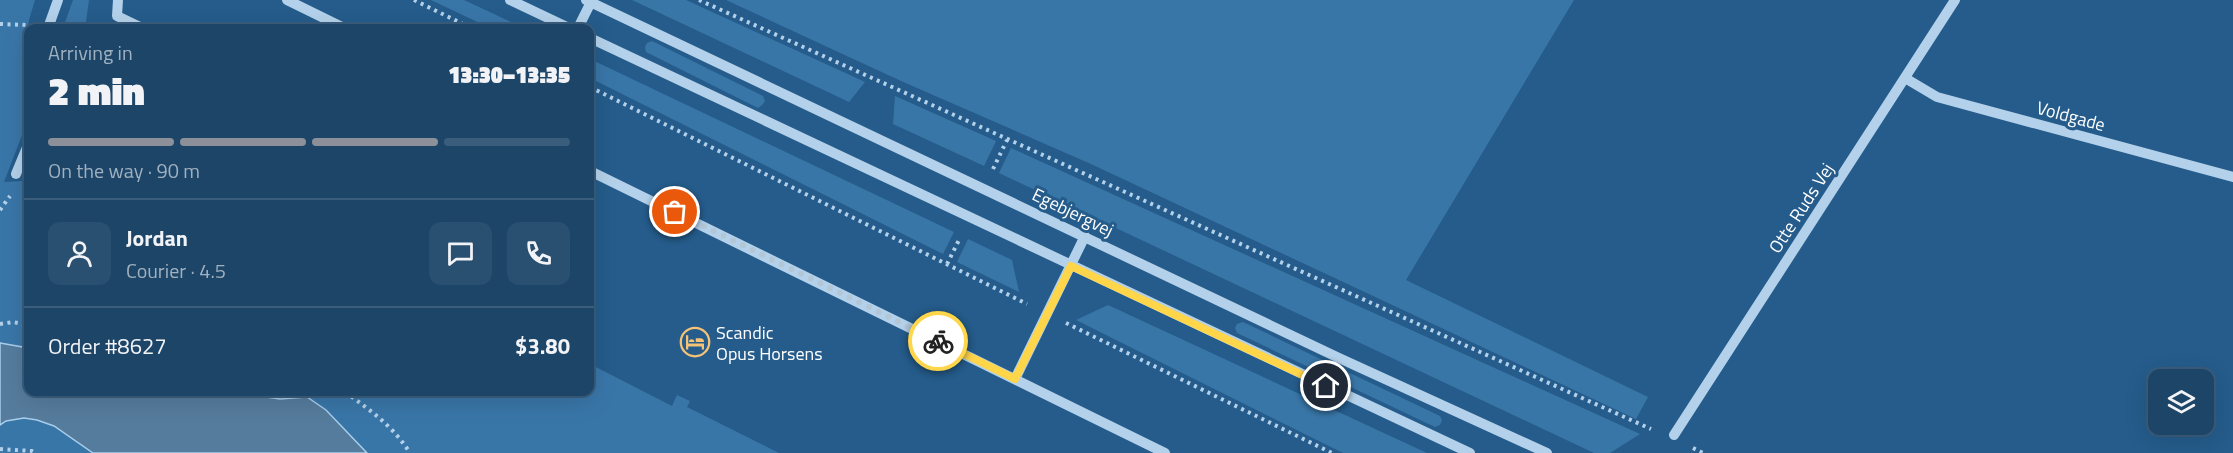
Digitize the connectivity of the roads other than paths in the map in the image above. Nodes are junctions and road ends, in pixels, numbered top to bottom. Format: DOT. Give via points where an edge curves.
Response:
graph roads {
  1 [pos="58,0"];
  2 [pos="118,0"];
  3 [pos="287,0"];
  4 [pos="510,0"];
  5 [pos="1955,0"];
  6 [pos="590,1"];
  7 [pos="49,24"];
  8 [pos="134,24"];
  9 [pos="336,24"];
  10 [pos="561,24"];
  11 [pos="580,24"];
  12 [pos="594,40"];
  13 [pos="1905,78"];
  14 [pos="24,155"];
  15 [pos="594,173"];
  16 [pos="16,174"];
  17 [pos="2233,177"];
  18 [pos="1085,236"];
  19 [pos="1071,266"];
  20 [pos="1015,379"];
  21 [pos="1674,435"];
  22 [pos="1166,453"];
  23 [pos="1470,453"];
  24 [pos="1547,453"];
  1 -- 7 [label="street"];
  2 -- 8 [label="street" via="117,16"];
  3 -- 9 [label="street"];
  4 -- 10 [label="street"];
  5 -- 13 [label="street, Otte Ruds Vej"];
  6 -- 11 [label="street"];
  6 -- 18 [label="street, Egebjergvej"];
  12 -- 19 [label="street"];
  13 -- 17 [label="street, Voldgade" via="1937,97"];
  13 -- 21 [label="street, Otte Ruds Vej"];
  14 -- 16 [label="street"];
  15 -- 20 [label="street"];
  18 -- 19 [label="street"];
  18 -- 24 [label="street, Egebjergvej"];
  19 -- 20 [label="street"];
  19 -- 23 [label="street"];
  20 -- 22 [label="street"];
}
